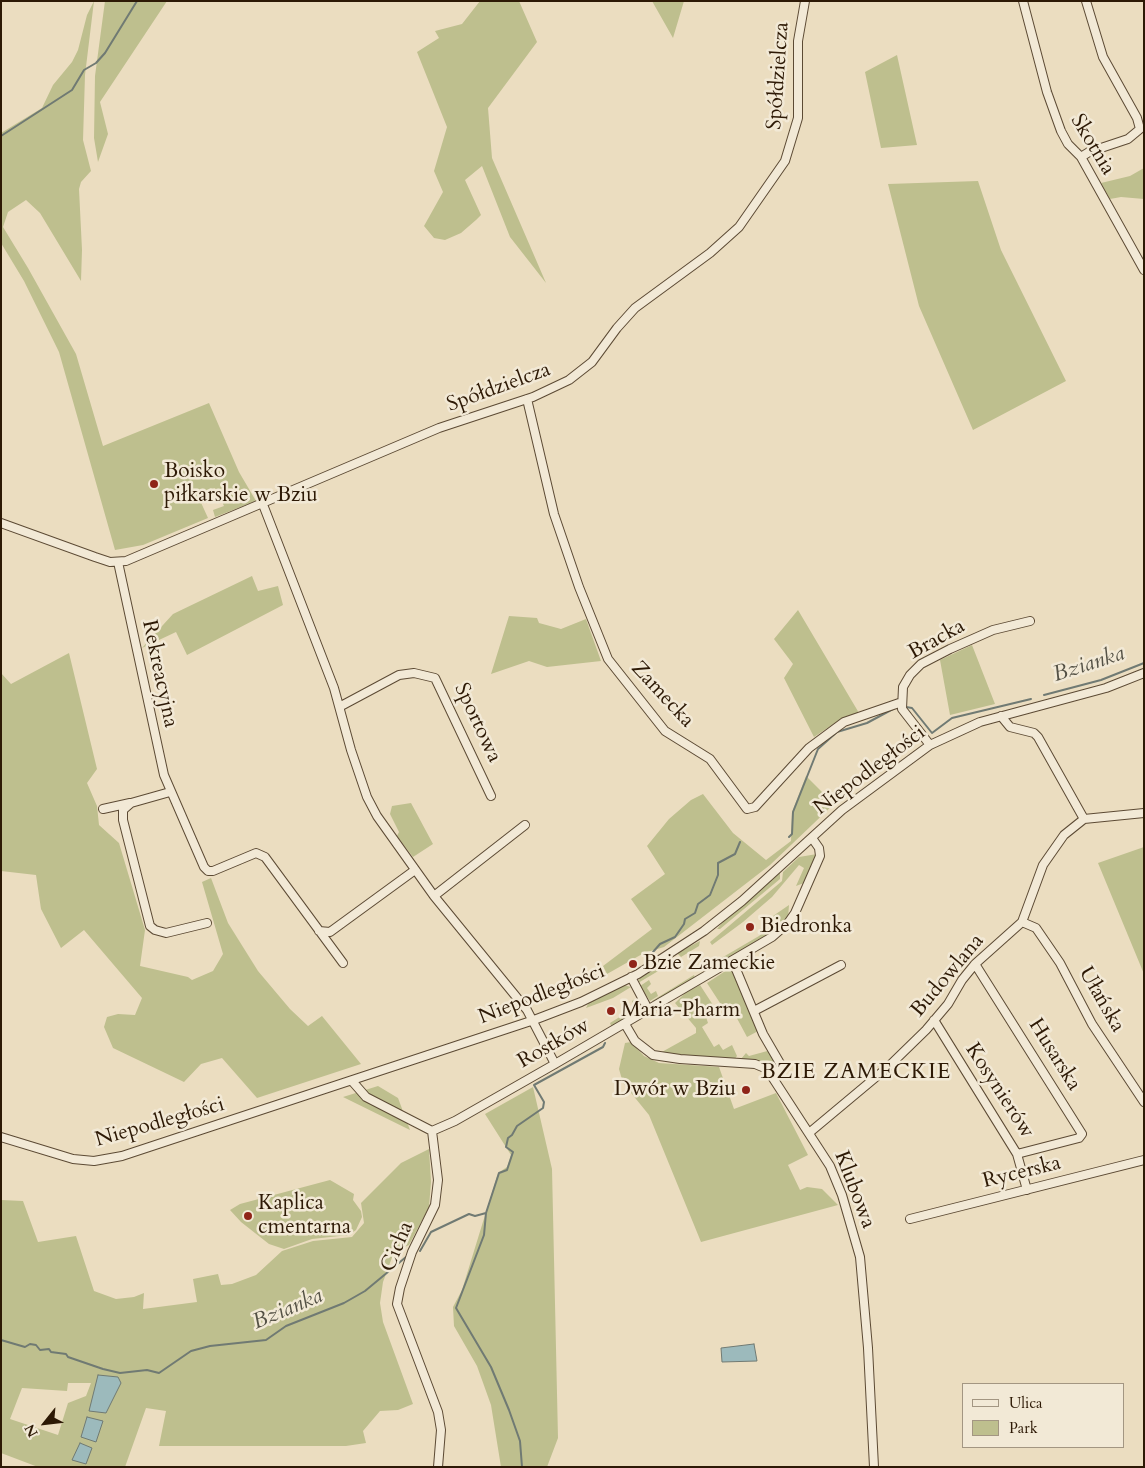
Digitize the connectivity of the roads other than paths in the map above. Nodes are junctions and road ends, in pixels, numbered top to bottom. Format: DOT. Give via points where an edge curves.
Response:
graph roads {
  1 [pos="805,1"];
  2 [pos="1023,1"];
  3 [pos="1086,1"];
  4 [pos="1081,157"];
  5 [pos="1144,270"];
  6 [pos="526,399"];
  7 [pos="262,502"];
  8 [pos="1,523"];
  9 [pos="118,562"];
  10 [pos="1030,621"];
  11 [pos="1144,673"];
  12 [pos="902,702"];
  13 [pos="340,706"];
  14 [pos="1001,716"];
  15 [pos="930,745"];
  16 [pos="170,792"];
  17 [pos="491,796"];
  18 [pos="131,803"];
  19 [pos="102,809"];
  20 [pos="1144,813"];
  21 [pos="1084,819"];
  22 [pos="525,825"];
  23 [pos="812,838"];
  24 [pos="415,870"];
  25 [pos="434,896"];
  26 [pos="1022,922"];
  27 [pos="207,923"];
  28 [pos="319,932"];
  29 [pos="733,962"];
  30 [pos="343,964"];
  31 [pos="841,964"];
  32 [pos="975,964"];
  33 [pos="631,978"];
  34 [pos="649,1010"];
  35 [pos="754,1011"];
  36 [pos="534,1020"];
  37 [pos="934,1020"];
  38 [pos="625,1024"];
  39 [pos="555,1064"];
  40 [pos="772,1074"];
  41 [pos="352,1081"];
  42 [pos="1144,1102"];
  43 [pos="432,1131"];
  44 [pos="809,1133"];
  45 [pos="1,1137"];
  46 [pos="1048,1146"];
  47 [pos="1017,1154"];
  48 [pos="1144,1160"];
  49 [pos="1027,1190"];
  50 [pos="910,1219"];
  51 [pos="438,1467"];
  52 [pos="874,1467"];
  1 -- 6 [label="street, Spółdzielcza" via="798,41 798,118 784,161 767,188 724,241 635,308 592,362 557,386"];
  2 -- 4 [label="street, Skotnia" via="1054,115 1068,144"];
  3 -- 4 [label="street" via="1106,64 1140,129 1128,139"];
  4 -- 5 [label="street, Skotnia"];
  6 -- 7 [label="street, Spółdzielcza" via="439,428"];
  6 -- 12 [label="street, Zamecka" via="554,514 608,659 665,731 710,759 747,809 755,807 809,748 844,722"];
  7 -- 9 [label="street, Spółdzielcza"];
  7 -- 13 [label="street"];
  8 -- 9 [label="street" via="95,557"];
  9 -- 16 [label="street, Rekreacyjna"];
  10 -- 12 [label="street, Bracka" via="993,630 921,664 903,687"];
  11 -- 14 [label="street, Niepodległości" via="1106,688"];
  12 -- 15 [label="street" via="906,715"];
  13 -- 17 [label="street, Sportowa" via="399,675 414,673 436,678"];
  13 -- 24 [label="street" via="367,797"];
  14 -- 15 [label="street, Niepodległości" via="960,730"];
  14 -- 21 [label="street" via="1010,727 1038,737"];
  15 -- 23 [label="street, Niepodległości" via="872,786"];
  16 -- 18 [label="street"];
  16 -- 28 [label="street, Rekreacyjna" via="208,872 256,853 265,857"];
  18 -- 19 [label="street"];
  18 -- 27 [label="street" via="123,810 123,820 150,926 166,933"];
  20 -- 21 [label="street"];
  21 -- 26 [label="street, Budowlana" via="1064,835 1043,865"];
  22 -- 25 [label="street"];
  23 -- 29 [label="street, Rostków" via="820,856 795,913 772,937"];
  23 -- 33 [label="street, Niepodległości" via="720,919"];
  24 -- 25 [label="street"];
  24 -- 28 [label="street" via="330,932"];
  25 -- 36 [label="street"];
  26 -- 32 [label="street, Budowlana"];
  26 -- 42 [label="street, Ułańska" via="1036,928 1060,964 1092,1024"];
  28 -- 30 [label="street, Rekreacyjna"];
  29 -- 34 [label="street, Rostków"];
  29 -- 35 [label="street"];
  31 -- 35 [label="street"];
  32 -- 37 [label="street, Budowlana"];
  32 -- 46 [label="street, Husarska" via="1082,1134 1079,1138"];
  33 -- 34 [label="street"];
  33 -- 36 [label="street, Niepodległości"];
  34 -- 38 [label="street, Rostków"];
  35 -- 40 [label="street" via="782,1067"];
  36 -- 39 [label="street"];
  36 -- 41 [label="street, Niepodległości"];
  37 -- 44 [label="street, Budowlana" via="888,1067"];
  37 -- 47 [label="street, Kosynierów"];
  38 -- 39 [label="street, Rostków"];
  38 -- 40 [label="street" via="635,1041 653,1055 755,1064"];
  39 -- 43 [label="street, Rostków"];
  40 -- 44 [label="street, Klubowa" via="790,1108"];
  41 -- 43 [label="street" via="366,1097"];
  41 -- 45 [label="street, Niepodległości" via="106,1160 73,1159"];
  43 -- 51 [label="street, Cicha" via="438,1180 435,1205 412,1252 397,1304 438,1412 441,1430"];
  44 -- 52 [label="street, Klubowa" via="836,1178 860,1257"];
  46 -- 47 [label="street, Kosynierów"];
  47 -- 49 [label="street"];
  48 -- 49 [label="street, Rycerska"];
  49 -- 50 [label="street, Rycerska"];
}
